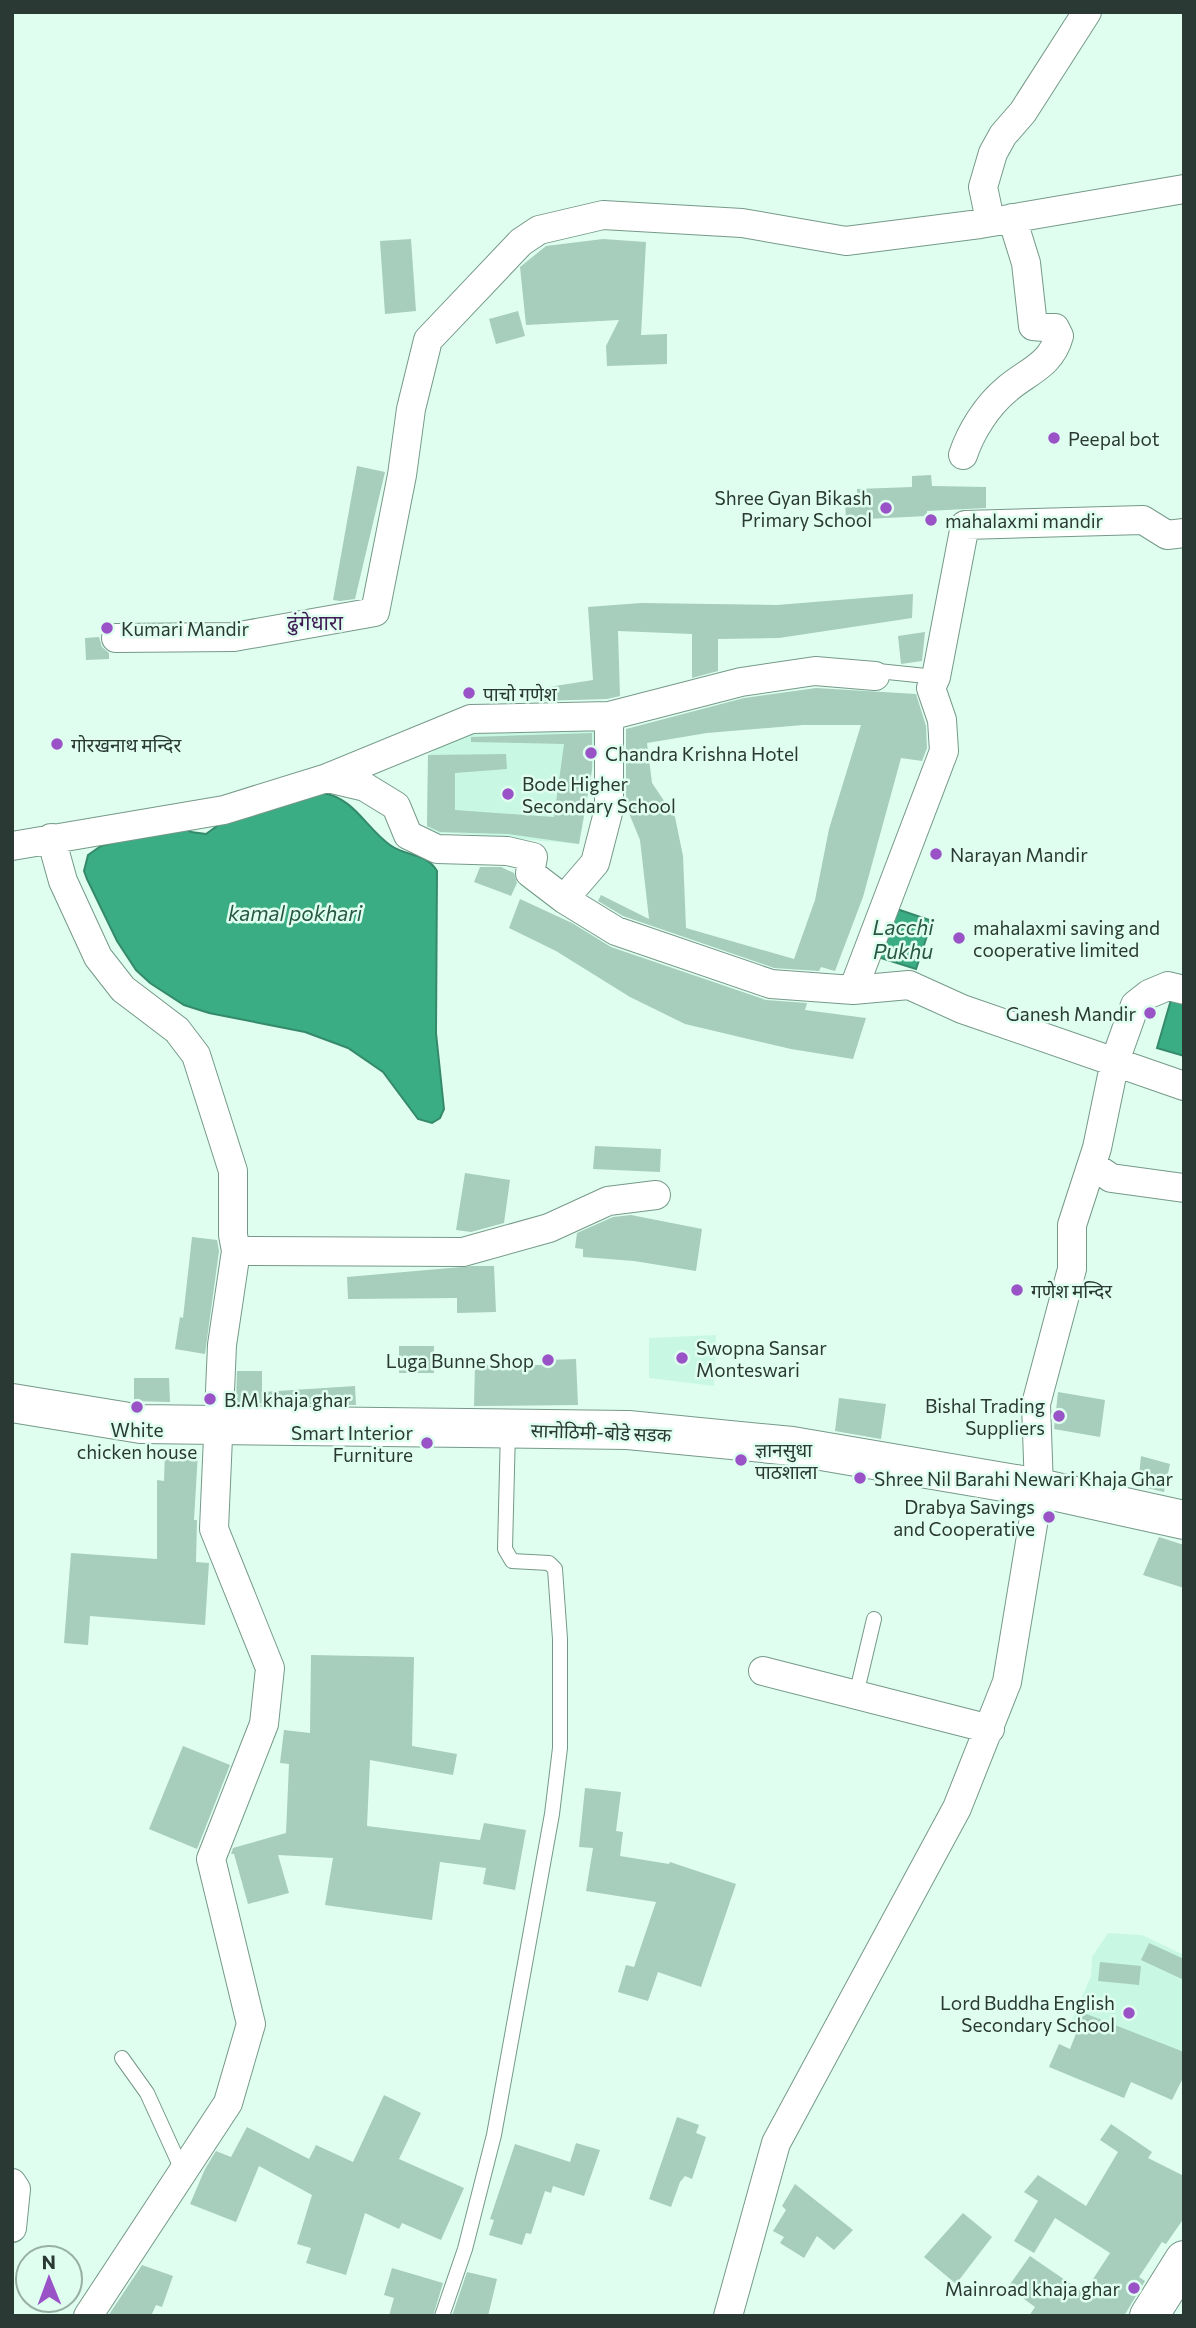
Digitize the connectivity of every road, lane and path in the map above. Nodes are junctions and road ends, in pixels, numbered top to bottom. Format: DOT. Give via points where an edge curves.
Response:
graph roads {
  1 [pos="1087,12"];
  2 [pos="1184,189"];
  3 [pos="1001,219"];
  4 [pos="963,455"];
  5 [pos="1184,533"];
  6 [pos="116,638"];
  7 [pos="875,676"];
  8 [pos="936,677"];
  9 [pos="610,716"];
  10 [pos="327,778"];
  11 [pos="51,838"];
  12 [pos="12,846"];
  13 [pos="564,900"];
  14 [pos="853,990"];
  15 [pos="1184,990"];
  16 [pos="1115,1061"];
  17 [pos="1184,1086"];
  18 [pos="1092,1165"];
  19 [pos="1184,1188"];
  20 [pos="656,1195"];
  21 [pos="236,1251"];
  22 [pos="12,1403"];
  23 [pos="218,1424"];
  24 [pos="508,1429"];
  25 [pos="1039,1488"];
  26 [pos="1184,1520"];
  27 [pos="874,1619"];
  28 [pos="763,1671"];
  29 [pos="856,1695"];
  30 [pos="990,1729"];
  31 [pos="122,2058"];
  32 [pos="183,2172"];
  33 [pos="12,2183"];
  34 [pos="12,2228"];
  35 [pos="1184,2260"];
  36 [pos="88,2316"];
  37 [pos="442,2316"];
  38 [pos="728,2316"];
  39 [pos="1149,2316"];
  1 -- 3 [label="street" via="993,153 983,187"];
  2 -- 3 [label="street"];
  3 -- 4 [label="street" via="1026,263 1033,326 1055,328 1059,336 1044,364 1006,389 992,405"];
  3 -- 6 [label="street" via="846,241 743,223 603,215 539,230 521,242 428,340 375,612 234,637"];
  5 -- 8 [label="street" via="1167,535 1143,520 965,525"];
  7 -- 8 [label="lane" via="878,671"];
  7 -- 9 [label="street" via="815,671 741,682"];
  8 -- 14 [label="street" via="931,688 942,720 944,751"];
  9 -- 10 [label="street" via="471,719"];
  9 -- 13 [label="street" via="609,809 595,863"];
  10 -- 11 [label="street" via="224,810"];
  10 -- 13 [label="street" via="365,787 396,806 408,835 436,849 533,856 530,873"];
  11 -- 12 [label="street"];
  11 -- 21 [label="street" via="63,881 98,957 123,989 177,1030 196,1055 233,1171"];
  13 -- 14 [label="street" via="616,931 771,984"];
  14 -- 16 [label="street" via="909,985 961,1009"];
  15 -- 16 [label="street" via="1168,986 1135,1006"];
  16 -- 17 [label="street"];
  16 -- 18 [label="street"];
  18 -- 19 [label="street" via="1111,1178"];
  18 -- 25 [label="street" via="1072,1225 1072,1269 1036,1404"];
  20 -- 21 [label="street" via="608,1201 549,1228 463,1252"];
  21 -- 23 [label="street" via="222,1345"];
  22 -- 23 [label="main road, सानोठिमी-बोडे सडक" via="141,1424"];
  23 -- 24 [label="main road, सानोठिमी-बोडे सडक"];
  23 -- 32 [label="street" via="214,1529 270,1668 264,1724 211,1859 251,2024 229,2104"];
  24 -- 25 [label="main road, सानोठिमी-बोडे सडक" via="628,1430 792,1446"];
  24 -- 37 [label="lane" via="505,1549 512,1561 549,1563 555,1569 561,1748 494,2135 465,2249"];
  25 -- 26 [label="main road, सानोठिमी-बोडे सडक"];
  25 -- 30 [label="street" via="1007,1682"];
  27 -- 29 [label="lane"];
  28 -- 29 [label="street"];
  29 -- 30 [label="street"];
  30 -- 38 [label="street" via="957,1808 776,2143"];
  31 -- 32 [label="lane" via="147,2094"];
  32 -- 36 [label="street"];
  33 -- 34 [label="street" via="16,2189"];
  35 -- 39 [label="main road"];
}
